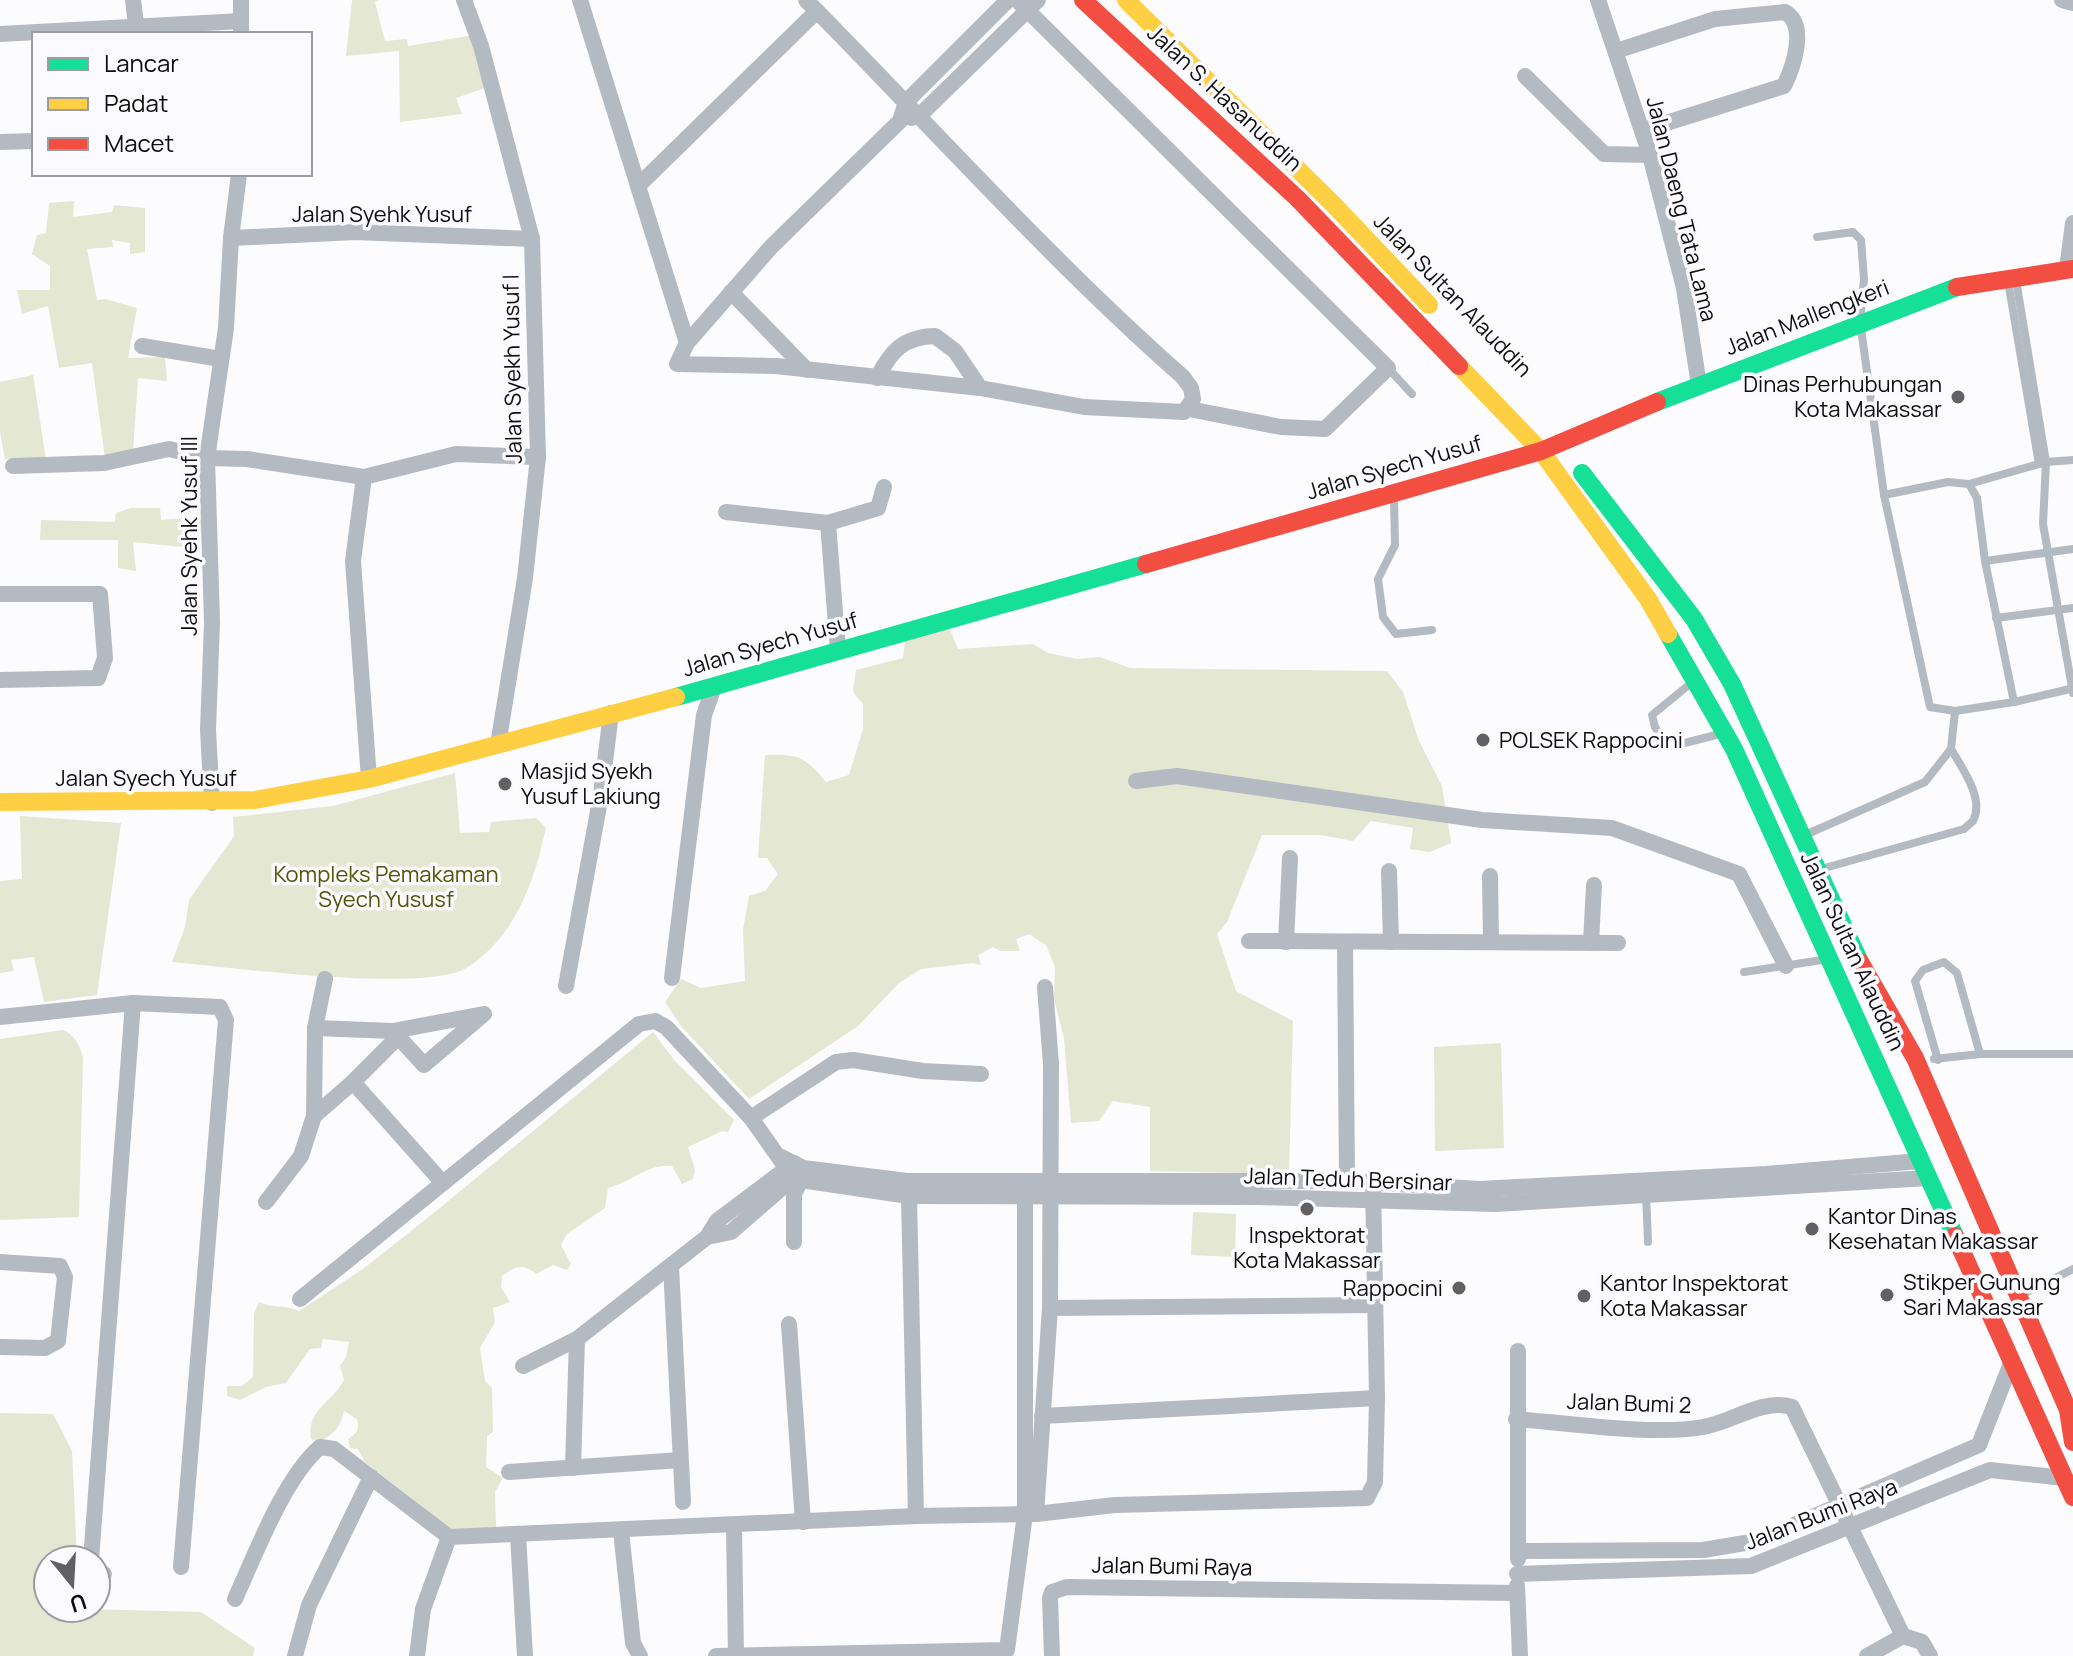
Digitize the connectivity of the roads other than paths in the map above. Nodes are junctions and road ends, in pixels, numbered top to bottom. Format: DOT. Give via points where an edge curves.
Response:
graph roads {
  1 [pos="133,0"];
  2 [pos="241,0"];
  3 [pos="464,0"];
  4 [pos="580,0"];
  5 [pos="1008,0"];
  6 [pos="1083,0"];
  7 [pos="1126,0"];
  8 [pos="1598,0"];
  9 [pos="2062,0"];
  10 [pos="2073,3"];
  11 [pos="1027,4"];
  12 [pos="811,6"];
  13 [pos="136,24"];
  14 [pos="241,28"];
  15 [pos="0,34"];
  16 [pos="1616,51"];
  17 [pos="1525,76"];
  18 [pos="906,102"];
  19 [pos="919,116"];
  20 [pos="900,121"];
  21 [pos="1644,130"];
  22 [pos="32,141"];
  23 [pos="0,142"];
  24 [pos="1650,155"];
  25 [pos="239,176"];
  26 [pos="1309,182"];
  27 [pos="640,184"];
  28 [pos="1298,199"];
  29 [pos="2073,223"];
  30 [pos="1817,237"];
  31 [pos="231,238"];
  32 [pos="532,239"];
  33 [pos="2070,269"];
  34 [pos="2011,276"];
  35 [pos="731,292"];
  36 [pos="1443,320"];
  37 [pos="1860,321"];
  38 [pos="687,343"];
  39 [pos="142,346"];
  40 [pos="221,359"];
  41 [pos="1388,368"];
  42 [pos="807,370"];
  43 [pos="877,378"];
  44 [pos="1699,385"];
  45 [pos="980,388"];
  46 [pos="1412,394"];
  47 [pos="1189,409"];
  48 [pos="1540,422"];
  49 [pos="1555,445"];
  50 [pos="538,457"];
  51 [pos="207,458"];
  52 [pos="2073,460"];
  53 [pos="2043,463"];
  54 [pos="13,466"];
  55 [pos="364,477"];
  56 [pos="1969,484"];
  57 [pos="884,487"];
  58 [pos="1393,492"];
  59 [pos="1884,495"];
  60 [pos="726,512"];
  61 [pos="828,523"];
  62 [pos="2073,549"];
  63 [pos="2048,553"];
  64 [pos="1985,561"];
  65 [pos="0,594"];
  66 [pos="2073,608"];
  67 [pos="2056,610"];
  68 [pos="1996,618"];
  69 [pos="1432,630"];
  70 [pos="838,650"];
  71 [pos="2070,662"];
  72 [pos="1695,679"];
  73 [pos="0,680"];
  74 [pos="714,687"];
  75 [pos="2071,691"];
  76 [pos="2014,702"];
  77 [pos="1955,711"];
  78 [pos="611,713"];
  79 [pos="1725,733"];
  80 [pos="498,745"];
  81 [pos="1951,749"];
  82 [pos="369,779"];
  83 [pos="1136,781"];
  84 [pos="0,802"];
  85 [pos="212,803"];
  86 [pos="1801,837"];
  87 [pos="1290,858"];
  88 [pos="1389,871"];
  89 [pos="1816,871"];
  90 [pos="1490,876"];
  91 [pos="1594,885"];
  92 [pos="1249,941"];
  93 [pos="1286,942"];
  94 [pos="1391,942"];
  95 [pos="1491,942"];
  96 [pos="1591,943"];
  97 [pos="1618,943"];
  98 [pos="1345,944"];
  99 [pos="1853,950"];
  100 [pos="1830,959"];
  101 [pos="1786,966"];
  102 [pos="1744,972"];
  103 [pos="672,978"];
  104 [pos="325,979"];
  105 [pos="566,986"];
  106 [pos="1045,987"];
  107 [pos="133,1003"];
  108 [pos="0,1017"];
  109 [pos="315,1028"];
  110 [pos="396,1034"];
  111 [pos="1980,1054"];
  112 [pos="2073,1054"];
  113 [pos="1915,1058"];
  114 [pos="1938,1060"];
  115 [pos="981,1074"];
  116 [pos="353,1082"];
  117 [pos="314,1116"];
  118 [pos="751,1118"];
  119 [pos="1924,1169"];
  120 [pos="793,1170"];
  121 [pos="1048,1181"];
  122 [pos="1347,1181"];
  123 [pos="442,1182"];
  124 [pos="1646,1187"];
  125 [pos="1025,1190"];
  126 [pos="1373,1191"];
  127 [pos="909,1196"];
  128 [pos="1048,1199"];
  129 [pos="266,1202"];
  130 [pos="794,1242"];
  131 [pos="1648,1242"];
  132 [pos="0,1262"];
  133 [pos="671,1266"];
  134 [pos="2073,1269"];
  135 [pos="2019,1296"];
  136 [pos="300,1299"];
  137 [pos="1374,1305"];
  138 [pos="1050,1308"];
  139 [pos="789,1324"];
  140 [pos="577,1339"];
  141 [pos="0,1347"];
  142 [pos="1518,1351"];
  143 [pos="523,1366"];
  144 [pos="2010,1366"];
  145 [pos="1377,1398"];
  146 [pos="2071,1410"];
  147 [pos="1042,1416"];
  148 [pos="1516,1419"];
  149 [pos="2072,1436"];
  150 [pos="1979,1445"];
  151 [pos="680,1460"];
  152 [pos="573,1468"];
  153 [pos="1990,1470"];
  154 [pos="509,1472"];
  155 [pos="371,1477"];
  156 [pos="2064,1478"];
  157 [pos="2073,1497"];
  158 [pos="683,1502"];
  159 [pos="1841,1507"];
  160 [pos="1031,1514"];
  161 [pos="916,1516"];
  162 [pos="803,1522"];
  163 [pos="734,1526"];
  164 [pos="1850,1528"];
  165 [pos="621,1531"];
  166 [pos="518,1535"];
  167 [pos="449,1537"];
  168 [pos="92,1544"];
  169 [pos="1518,1551"];
  170 [pos="181,1567"];
  171 [pos="1517,1574"];
  172 [pos="1517,1593"];
  173 [pos="235,1599"];
  174 [pos="1903,1636"];
  175 [pos="632,1652"];
  176 [pos="1007,1653"];
  177 [pos="295,1656"];
  178 [pos="417,1656"];
  179 [pos="525,1656"];
  180 [pos="716,1656"];
  181 [pos="736,1656"];
  182 [pos="1052,1656"];
  183 [pos="1520,1656"];
  184 [pos="1867,1656"];
  185 [pos="1930,1656"];
  1 -- 13 [label="street"];
  2 -- 14 [label="street"];
  3 -- 32 [label="street, Jalan Syekh Yusuf I"];
  4 -- 27 [label="street"];
  5 -- 18 [label="street"];
  6 -- 28 [label="main road, Jalan S. Hasanuddin"];
  7 -- 26 [label="main road, Jalan S. Hasanuddin"];
  8 -- 16 [label="street, Jalan Daeng Tata Lama"];
  9 -- 10 [label="street"];
  11 -- 19 [label="street"];
  11 -- 41 [label="street"];
  12 -- 18 [label="street"];
  12 -- 27 [label="street"];
  13 -- 14 [label="street"];
  13 -- 15 [label="street"];
  16 -- 21 [label="street, Jalan Daeng Tata Lama"];
  16 -- 21 [label="street" via="1715,19 1785,12 1796,25 1798,37 1784,86"];
  17 -- 24 [label="street" via="1604,154"];
  18 -- 19 [label="street"];
  18 -- 20 [label="street"];
  19 -- 20 [label="street"];
  19 -- 47 [label="street" via="1183,377 1193,394"];
  20 -- 35 [label="street"];
  21 -- 24 [label="street, Jalan Daeng Tata Lama"];
  22 -- 23 [label="street"];
  24 -- 44 [label="street, Jalan Daeng Tata Lama" via="1684,288"];
  25 -- 31 [label="street, Jalan Syehk Yusuf III"];
  26 -- 36 [label="main road, Jalan Sultan Alauddin"];
  27 -- 38 [label="street"];
  28 -- 49 [label="main road, Jalan Sultan Alauddin"];
  29 -- 33 [label="street"];
  30 -- 37 [label="lane" via="1853,232 1861,240"];
  31 -- 32 [label="street, Jalan Syehk Yusuf" via="369,232"];
  31 -- 40 [label="street, Jalan Syehk Yusuf III"];
  32 -- 50 [label="street, Jalan Syekh Yusuf I"];
  33 -- 34 [label="main road, Jalan Mallengkeri"];
  34 -- 37 [label="main road, Jalan Mallengkeri" via="1962,285"];
  34 -- 53 [label="lane"];
  35 -- 38 [label="street"];
  35 -- 42 [label="street"];
  37 -- 44 [label="main road, Jalan Mallengkeri"];
  37 -- 59 [label="lane"];
  38 -- 42 [label="street" via="677,364"];
  39 -- 40 [label="street"];
  40 -- 51 [label="street, Jalan Syehk Yusuf III"];
  41 -- 46 [label="lane"];
  41 -- 47 [label="street" via="1325,429 1281,427"];
  42 -- 43 [label="street"];
  43 -- 45 [label="street"];
  43 -- 45 [label="street" via="901,344 935,336 955,351"];
  44 -- 49 [label="main road, Jalan Mallengkeri"];
  45 -- 47 [label="street" via="1084,407 1174,414"];
  48 -- 49 [label="main road, Jalan Sultan Alauddin"];
  49 -- 58 [label="main road, Jalan Syech Yusuf"];
  49 -- 72 [label="main road, Jalan Sultan Alauddin"];
  49 -- 86 [label="main road, Jalan Sultan Alauddin" via="1694,619 1732,684"];
  50 -- 55 [label="street" via="456,454"];
  50 -- 80 [label="street, Jalan Syekh Yusuf I"];
  51 -- 54 [label="street" via="162,449 104,463"];
  51 -- 55 [label="street"];
  51 -- 85 [label="street, Jalan Syehk Yusuf III"];
  52 -- 53 [label="lane"];
  53 -- 56 [label="lane"];
  53 -- 63 [label="lane"];
  55 -- 82 [label="street" via="353,561"];
  56 -- 59 [label="lane" via="1948,482"];
  56 -- 64 [label="lane" via="1977,498"];
  57 -- 61 [label="street" via="878,508"];
  58 -- 69 [label="lane" via="1395,545 1378,579 1383,617 1396,634"];
  58 -- 70 [label="main road, Jalan Syech Yusuf"];
  59 -- 77 [label="lane" via="1927,703 1935,710"];
  60 -- 61 [label="street"];
  61 -- 70 [label="street"];
  62 -- 63 [label="lane"];
  63 -- 64 [label="lane"];
  63 -- 67 [label="lane"];
  64 -- 68 [label="lane"];
  65 -- 73 [label="street" via="100,594 105,658 98,678"];
  66 -- 67 [label="lane"];
  67 -- 68 [label="lane"];
  67 -- 71 [label="lane"];
  68 -- 76 [label="lane"];
  70 -- 74 [label="main road, Jalan Syech Yusuf"];
  71 -- 75 [label="lane"];
  72 -- 79 [label="main road, Jalan Sultan Alauddin"];
  72 -- 79 [label="lane" via="1652,715 1655,727 1667,746"];
  74 -- 78 [label="main road, Jalan Syech Yusuf"];
  74 -- 103 [label="street" via="704,715"];
  75 -- 76 [label="lane"];
  76 -- 77 [label="lane"];
  77 -- 81 [label="lane"];
  78 -- 80 [label="main road, Jalan Syech Yusuf"];
  78 -- 105 [label="street"];
  79 -- 100 [label="main road, Jalan Sultan Alauddin"];
  80 -- 82 [label="main road, Jalan Syech Yusuf"];
  81 -- 86 [label="lane" via="1935,772 1912,790"];
  81 -- 89 [label="lane" via="1969,779 1976,804 1973,821 1964,829"];
  82 -- 85 [label="main road, Jalan Syech Yusuf" via="304,794"];
  83 -- 101 [label="street" via="1177,776 1482,820 1612,828 1739,874"];
  84 -- 85 [label="main road, Jalan Syech Yusuf"];
  86 -- 89 [label="main road, Jalan Sultan Alauddin"];
  87 -- 93 [label="street"];
  88 -- 94 [label="street"];
  89 -- 99 [label="main road, Jalan Sultan Alauddin"];
  90 -- 95 [label="street"];
  91 -- 96 [label="street"];
  92 -- 93 [label="street"];
  93 -- 98 [label="street"];
  94 -- 95 [label="street"];
  94 -- 98 [label="street"];
  95 -- 96 [label="street"];
  96 -- 97 [label="street"];
  98 -- 122 [label="street"];
  99 -- 100 [label="main road"];
  99 -- 113 [label="main road, Jalan Sultan Alauddin"];
  100 -- 101 [label="lane"];
  100 -- 119 [label="main road, Jalan Sultan Alauddin"];
  101 -- 102 [label="lane"];
  104 -- 109 [label="street"];
  106 -- 121 [label="street" via="1051,1064"];
  107 -- 108 [label="street"];
  107 -- 168 [label="street"];
  107 -- 170 [label="street" via="220,1007 226,1020"];
  109 -- 110 [label="street"];
  109 -- 117 [label="street"];
  110 -- 110 [label="street" via="484,1014 424,1065"];
  110 -- 116 [label="street"];
  111 -- 112 [label="lane"];
  111 -- 114 [label="lane"];
  111 -- 114 [label="lane" via="1957,973 1944,962 1923,970 1915,981"];
  113 -- 114 [label="lane"];
  113 -- 135 [label="main road, Jalan Sultan Alauddin"];
  115 -- 118 [label="street" via="836,1062"];
  116 -- 117 [label="street"];
  116 -- 123 [label="street"];
  117 -- 129 [label="street" via="301,1156"];
  118 -- 120 [label="street"];
  118 -- 123 [label="street" via="666,1027 646,1021"];
  119 -- 124 [label="street, Jalan Teduh Bersinar"];
  119 -- 144 [label="main road, Jalan Sultan Alauddin"];
  120 -- 125 [label="street, Jalan Teduh Bersinar"];
  120 -- 127 [label="street, Jalan Teduh Bersinar"];
  120 -- 130 [label="street"];
  120 -- 133 [label="street" via="731,1232 707,1237"];
  121 -- 122 [label="street, Jalan Teduh Bersinar"];
  121 -- 125 [label="street, Jalan Teduh Bersinar"];
  121 -- 128 [label="street"];
  122 -- 126 [label="street, Jalan Teduh Bersinar"];
  123 -- 136 [label="street"];
  124 -- 126 [label="street, Jalan Teduh Bersinar" via="1495,1204"];
  124 -- 131 [label="lane"];
  125 -- 127 [label="street, Jalan Teduh Bersinar"];
  125 -- 128 [label="street, Jalan Teduh Bersinar"];
  125 -- 160 [label="street"];
  126 -- 128 [label="street, Jalan Teduh Bersinar"];
  126 -- 137 [label="street"];
  127 -- 161 [label="street"];
  128 -- 138 [label="street"];
  132 -- 141 [label="street" via="60,1266 65,1277 58,1341 45,1348"];
  133 -- 140 [label="street"];
  133 -- 151 [label="street"];
  134 -- 135 [label="lane"];
  135 -- 146 [label="main road, Jalan Sultan Alauddin"];
  137 -- 138 [label="street"];
  137 -- 145 [label="street"];
  138 -- 147 [label="street"];
  139 -- 162 [label="street"];
  140 -- 143 [label="street"];
  140 -- 152 [label="street"];
  142 -- 148 [label="street"];
  144 -- 150 [label="street"];
  144 -- 156 [label="main road, Jalan Sultan Alauddin"];
  145 -- 147 [label="street"];
  145 -- 160 [label="street" via="1375,1482 1367,1498 1115,1505"];
  146 -- 149 [label="main road, Jalan Sultan Alauddin"];
  147 -- 160 [label="street"];
  148 -- 159 [label="street, Jalan Bumi 2" via="1681,1430 1784,1404 1797,1413"];
  148 -- 169 [label="street"];
  150 -- 153 [label="street"];
  150 -- 159 [label="street, Jalan Bumi Raya"];
  151 -- 152 [label="street"];
  151 -- 158 [label="street"];
  152 -- 154 [label="street"];
  153 -- 156 [label="street, Jalan Bumi Raya"];
  153 -- 164 [label="street, Jalan Bumi Raya"];
  155 -- 167 [label="street"];
  155 -- 173 [label="street" via="328,1447 320,1447 304,1461"];
  155 -- 177 [label="street" via="309,1605"];
  156 -- 157 [label="main road, Jalan Sultan Alauddin"];
  159 -- 164 [label="street, Jalan Bumi 2"];
  159 -- 169 [label="street, Jalan Bumi Raya" via="1757,1541 1728,1547"];
  160 -- 161 [label="street"];
  160 -- 176 [label="street"];
  161 -- 162 [label="street"];
  162 -- 163 [label="street"];
  163 -- 165 [label="street"];
  163 -- 181 [label="street"];
  164 -- 171 [label="street, Jalan Bumi Raya" via="1751,1566"];
  164 -- 174 [label="street, Jalan Bumi 2"];
  165 -- 166 [label="street"];
  165 -- 175 [label="street"];
  166 -- 167 [label="street"];
  166 -- 179 [label="street"];
  167 -- 178 [label="street" via="423,1609"];
  169 -- 171 [label="street"];
  171 -- 172 [label="street"];
  172 -- 182 [label="street, Jalan Bumi Raya" via="1067,1587 1050,1598"];
  172 -- 183 [label="street"];
  174 -- 184 [label="street"];
  174 -- 185 [label="street" via="1922,1642"];
  176 -- 181 [label="street"];
  180 -- 181 [label="street"];
}
